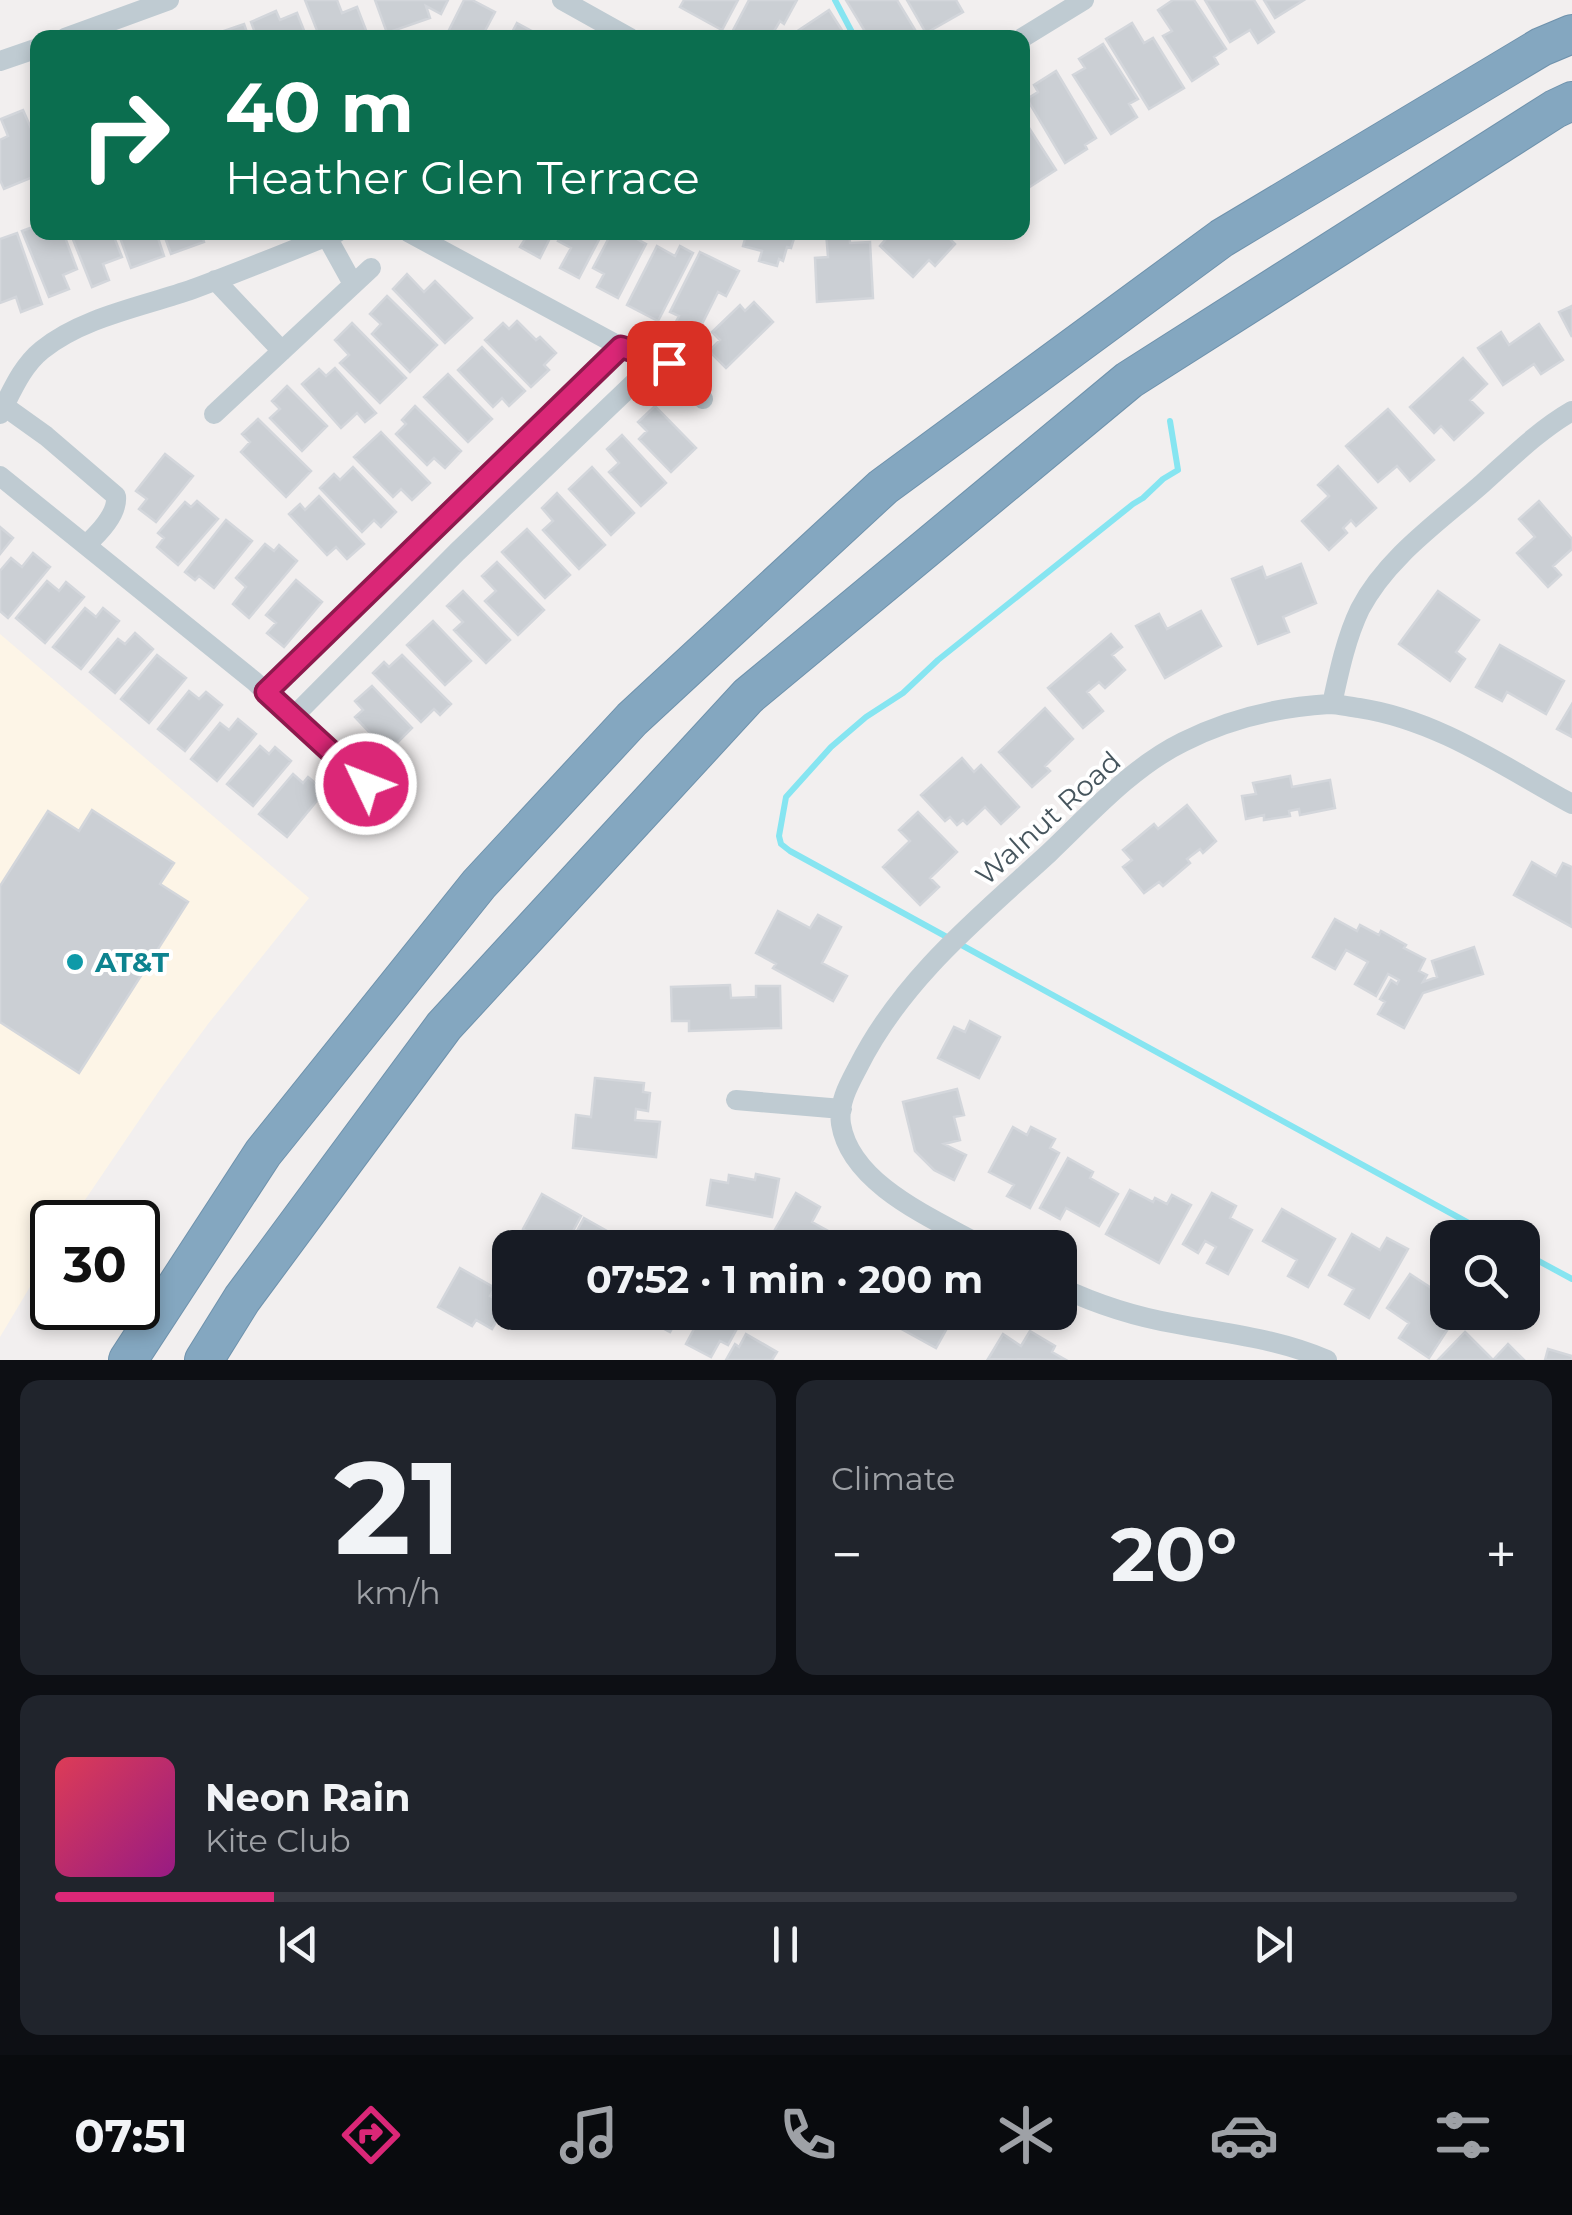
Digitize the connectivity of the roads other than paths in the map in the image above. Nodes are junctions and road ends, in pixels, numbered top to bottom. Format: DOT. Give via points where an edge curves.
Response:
graph roads {
  1 [pos="169,0"];
  2 [pos="562,0"];
  3 [pos="1084,0"];
  4 [pos="87,30"];
  5 [pos="616,30"];
  6 [pos="1030,33"];
  7 [pos="1572,34"];
  8 [pos="30,51"];
  9 [pos="0,61"];
  10 [pos="1572,101"];
  11 [pos="320,240"];
  12 [pos="335,240"];
  13 [pos="423,240"];
  14 [pos="371,268"];
  15 [pos="215,280"];
  16 [pos="354,284"];
  17 [pos="621,347"];
  18 [pos="282,351"];
  19 [pos="658,360"];
  20 [pos="703,399"];
  21 [pos="2,410"];
  22 [pos="1572,411"];
  23 [pos="214,414"];
  24 [pos="0,476"];
  25 [pos="86,545"];
  26 [pos="266,692"];
  27 [pos="1332,704"];
  28 [pos="293,716"];
  29 [pos="366,784"];
  30 [pos="1572,804"];
  31 [pos="736,1100"];
  32 [pos="842,1110"];
  33 [pos="955,1230"];
  34 [pos="1077,1294"];
  35 [pos="128,1360"];
  36 [pos="204,1360"];
  37 [pos="1327,1360"];
  1 -- 4 [label="street"];
  2 -- 5 [label="street"];
  3 -- 6 [label="street"];
  7 -- 35 [label="highway" via="1222,238 883,487 632,719 479,884 263,1153"];
  8 -- 9 [label="street"];
  10 -- 36 [label="highway" via="1129,380 748,696 444,1026"];
  11 -- 15 [label="street"];
  12 -- 16 [label="street"];
  13 -- 17 [label="street"];
  14 -- 16 [label="street"];
  15 -- 18 [label="street"];
  15 -- 21 [label="street" via="54,340 20,376"];
  16 -- 18 [label="street"];
  17 -- 19 [label="street"];
  17 -- 26 [label="street"];
  18 -- 23 [label="street"];
  19 -- 20 [label="street" via="686,377"];
  19 -- 28 [label="street"];
  21 -- 25 [label="street" via="46,436 116,496 113,512"];
  22 -- 27 [label="street" via="1382,575 1358,612"];
  24 -- 25 [label="street"];
  25 -- 26 [label="street"];
  26 -- 28 [label="street"];
  27 -- 30 [label="street, Walnut Road" via="1430,726"];
  27 -- 32 [label="street, Walnut Road" via="1244,717 1181,743 1128,780 928,966 863,1056"];
  28 -- 29 [label="street"];
  31 -- 32 [label="street"];
  32 -- 33 [label="street" via="848,1144 873,1179"];
  34 -- 37 [label="street" via="1110,1309 1262,1338"];
}
